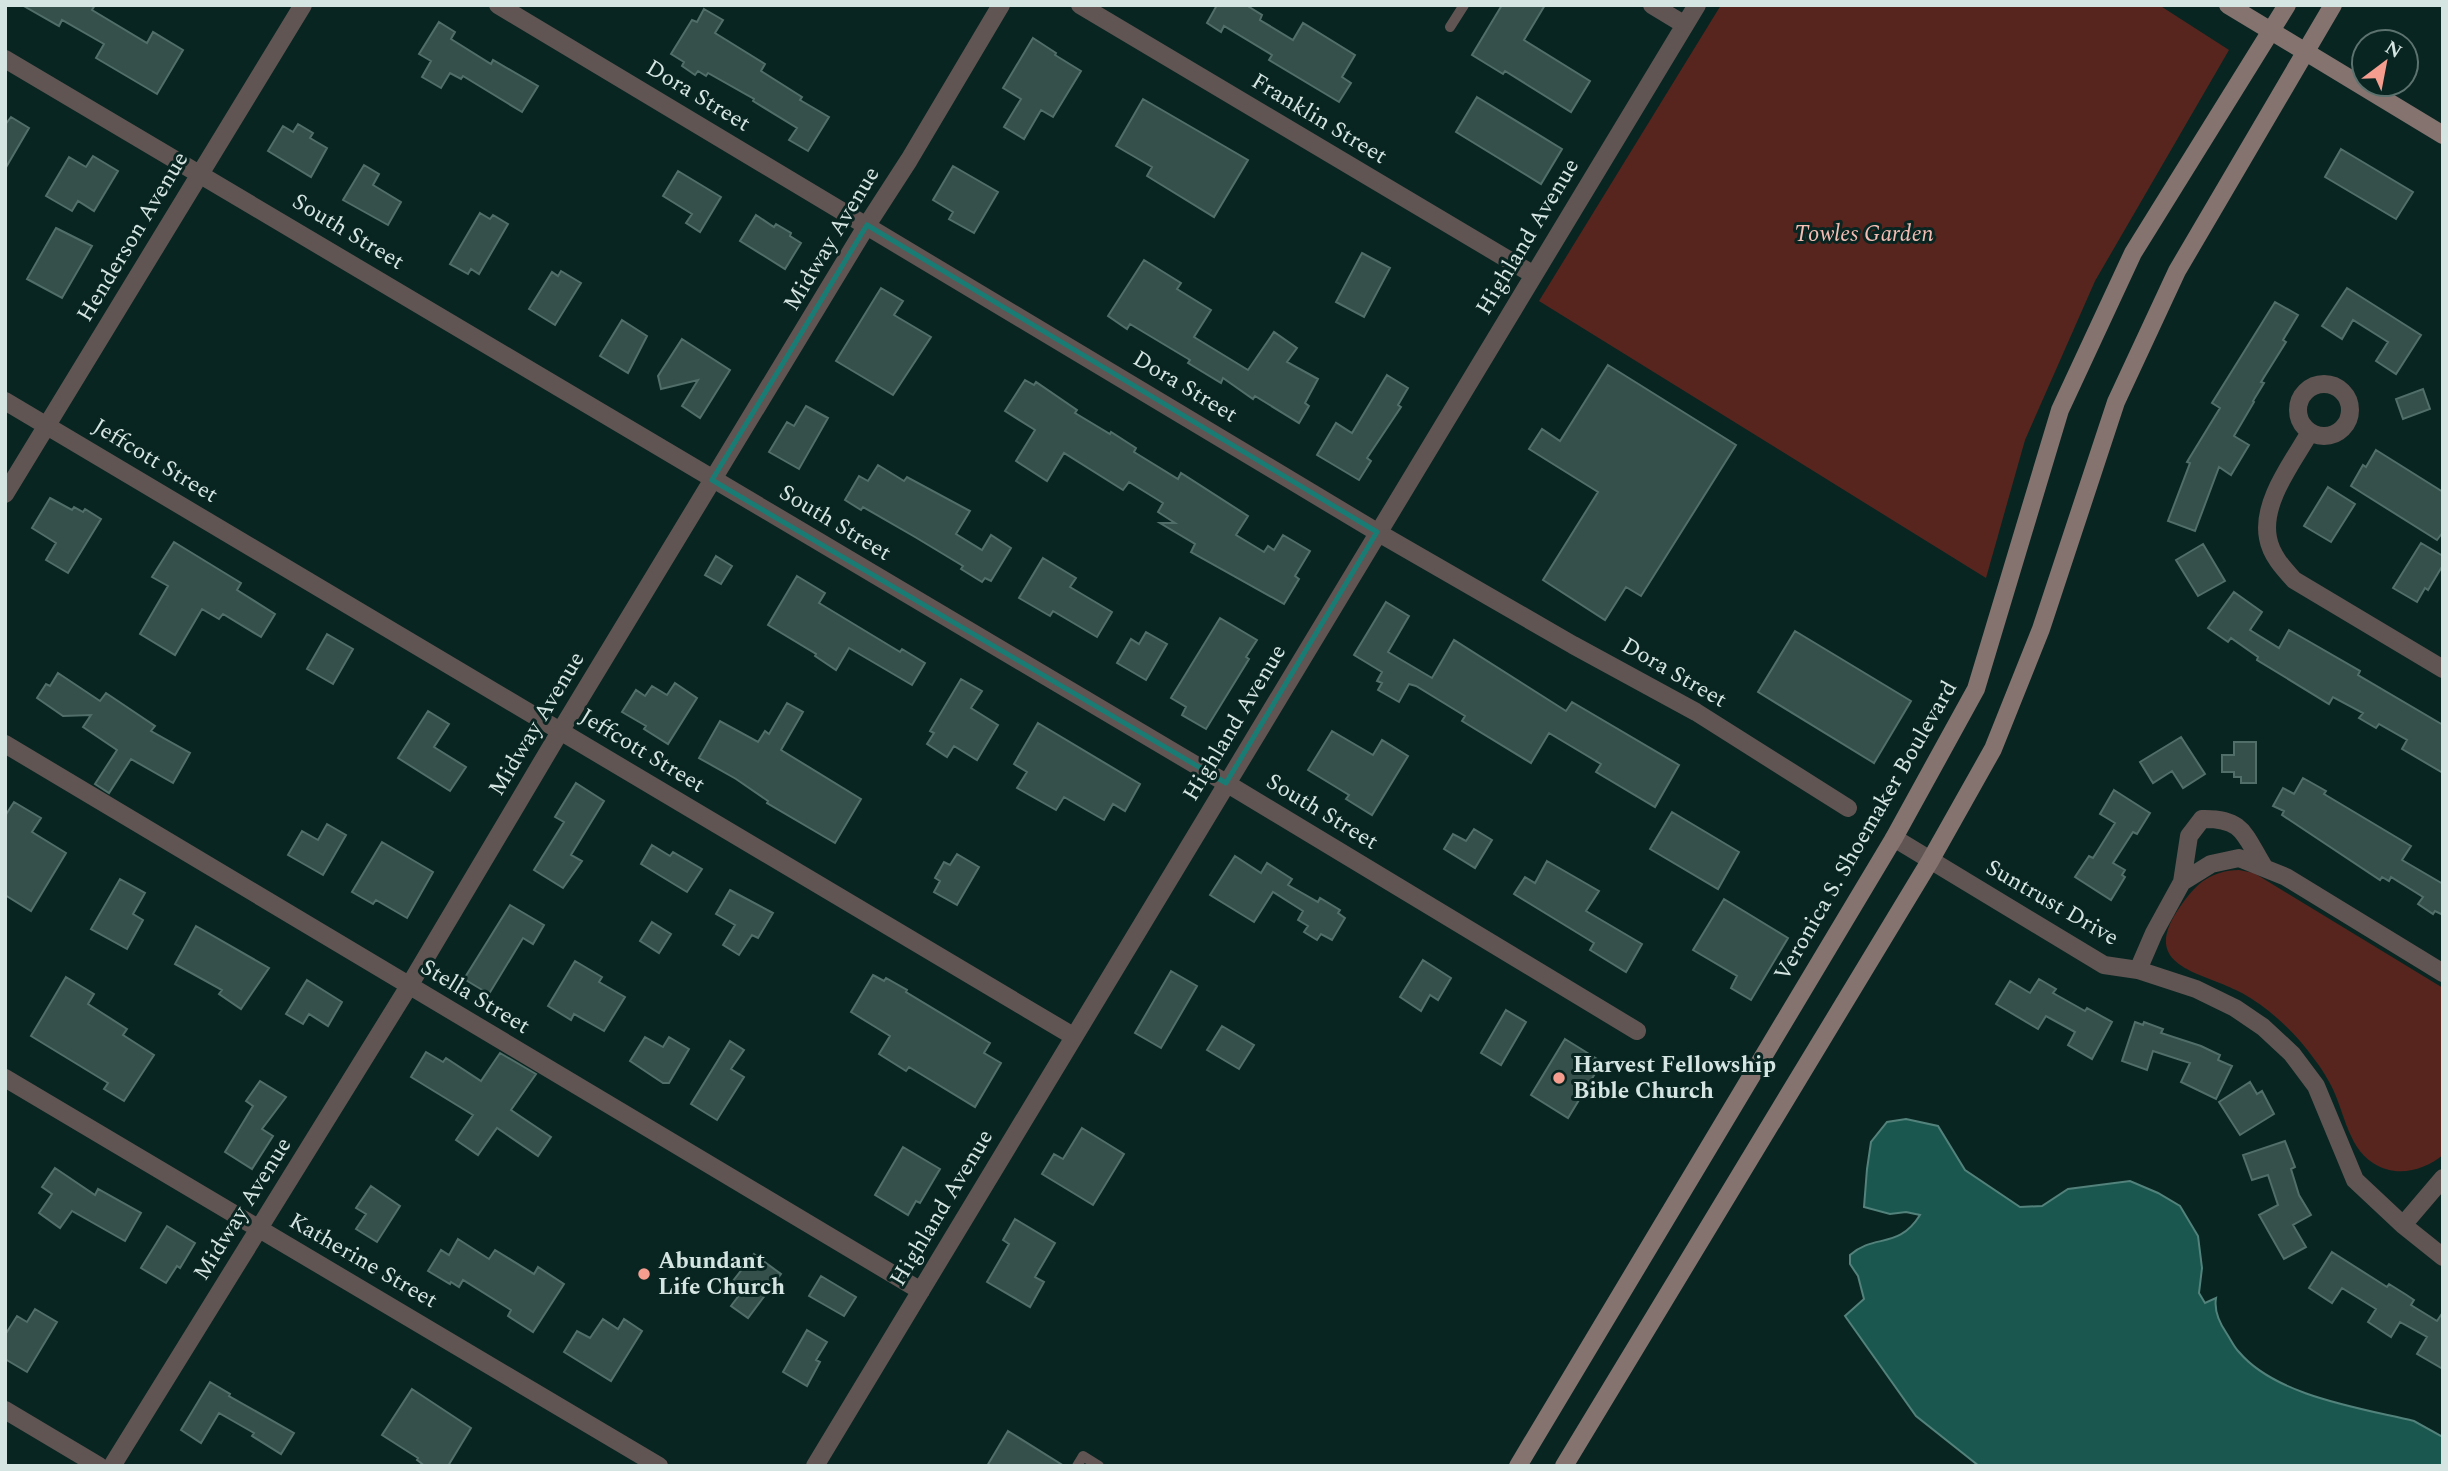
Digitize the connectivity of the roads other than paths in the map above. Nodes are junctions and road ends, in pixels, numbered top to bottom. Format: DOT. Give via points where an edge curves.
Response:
graph roads {
  1 [pos="303,5"];
  2 [pos="498,5"];
  3 [pos="1001,5"];
  4 [pos="1080,5"];
  5 [pos="1464,5"];
  6 [pos="1652,5"];
  7 [pos="1697,5"];
  8 [pos="2228,5"];
  9 [pos="2287,5"];
  10 [pos="2333,5"];
  11 [pos="1685,25"];
  12 [pos="1450,27"];
  13 [pos="2271,31"];
  14 [pos="2305,51"];
  15 [pos="5,59"];
  16 [pos="2443,135"];
  17 [pos="200,174"];
  18 [pos="867,225"];
  19 [pos="1534,275"];
  20 [pos="5,401"];
  21 [pos="46,425"];
  22 [pos="2310,432"];
  23 [pos="712,480"];
  24 [pos="5,494"];
  25 [pos="1377,532"];
  26 [pos="2441,663"];
  27 [pos="561,730"];
  28 [pos="5,744"];
  29 [pos="1226,783"];
  30 [pos="1848,808"];
  31 [pos="1895,838"];
  32 [pos="1930,861"];
  33 [pos="2264,867"];
  34 [pos="2182,882"];
  35 [pos="2138,970"];
  36 [pos="2443,973"];
  37 [pos="409,986"];
  38 [pos="1637,1031"];
  39 [pos="1073,1037"];
  40 [pos="5,1078"];
  41 [pos="2443,1178"];
  42 [pos="2403,1225"];
  43 [pos="260,1229"];
  44 [pos="2443,1257"];
  45 [pos="921,1291"];
  46 [pos="5,1410"];
  47 [pos="99,1466"];
  48 [pos="112,1466"];
  49 [pos="659,1466"];
  50 [pos="815,1466"];
  51 [pos="1077,1466"];
  52 [pos="1099,1466"];
  53 [pos="1518,1466"];
  54 [pos="1564,1466"];
  1 -- 17 [label="street, Henderson Avenue"];
  2 -- 18 [label="street, Dora Street"];
  3 -- 18 [label="street, Midway Avenue"];
  4 -- 19 [label="street, Franklin Street"];
  5 -- 12 [label="lane"];
  6 -- 11 [label="street"];
  7 -- 11 [label="street, Highland Avenue"];
  8 -- 13 [label="street"];
  9 -- 13 [label="street, Veronica S. Shoemaker Boulevard"];
  10 -- 14 [label="street"];
  11 -- 19 [label="street, Highland Avenue"];
  13 -- 14 [label="street"];
  13 -- 31 [label="street, Veronica S. Shoemaker Boulevard" via="2133,253 2060,410 1976,689"];
  14 -- 16 [label="street"];
  14 -- 32 [label="street" via="2171,283 2116,402 2041,629 1993,749"];
  15 -- 17 [label="street, South Street"];
  17 -- 21 [label="street, Henderson Avenue"];
  17 -- 23 [label="street, South Street"];
  18 -- 23 [label="street, Midway Avenue"];
  18 -- 25 [label="street, Dora Street"];
  19 -- 25 [label="street, Highland Avenue"];
  20 -- 21 [label="street, Jeffcott Street"];
  21 -- 24 [label="street, Henderson Avenue"];
  21 -- 27 [label="street, Jeffcott Street"];
  22 -- 26 [label="street" via="2269,512 2268,538 2278,563 2316,595"];
  23 -- 27 [label="street, Midway Avenue"];
  23 -- 29 [label="street, South Street"];
  25 -- 29 [label="street, Highland Avenue"];
  25 -- 30 [label="street, Dora Street" via="1696,712"];
  27 -- 37 [label="street, Midway Avenue"];
  27 -- 39 [label="street, Jeffcott Street"];
  28 -- 37 [label="street, Stella Street"];
  29 -- 38 [label="street, South Street"];
  29 -- 39 [label="street, Highland Avenue"];
  31 -- 32 [label="street"];
  31 -- 53 [label="street, Veronica S. Shoemaker Boulevard"];
  32 -- 35 [label="street, Suntrust Drive" via="2104,965"];
  32 -- 54 [label="street"];
  33 -- 34 [label="street" via="2239,858 2210,864"];
  33 -- 34 [label="street" via="2239,825 2202,819 2189,836"];
  33 -- 36 [label="street"];
  34 -- 35 [label="street"];
  35 -- 42 [label="street, Suntrust Drive" via="2235,1008 2292,1054 2316,1087 2355,1180"];
  37 -- 43 [label="street, Midway Avenue"];
  37 -- 45 [label="street, Stella Street"];
  39 -- 45 [label="street, Highland Avenue"];
  40 -- 43 [label="street, Katherine Street"];
  41 -- 42 [label="street"];
  42 -- 44 [label="street, Suntrust Drive"];
  43 -- 48 [label="street, Midway Avenue"];
  43 -- 49 [label="street, Katherine Street"];
  45 -- 50 [label="street, Highland Avenue"];
  46 -- 47 [label="street"];
  51 -- 52 [label="lane" via="1083,1456"];
}
